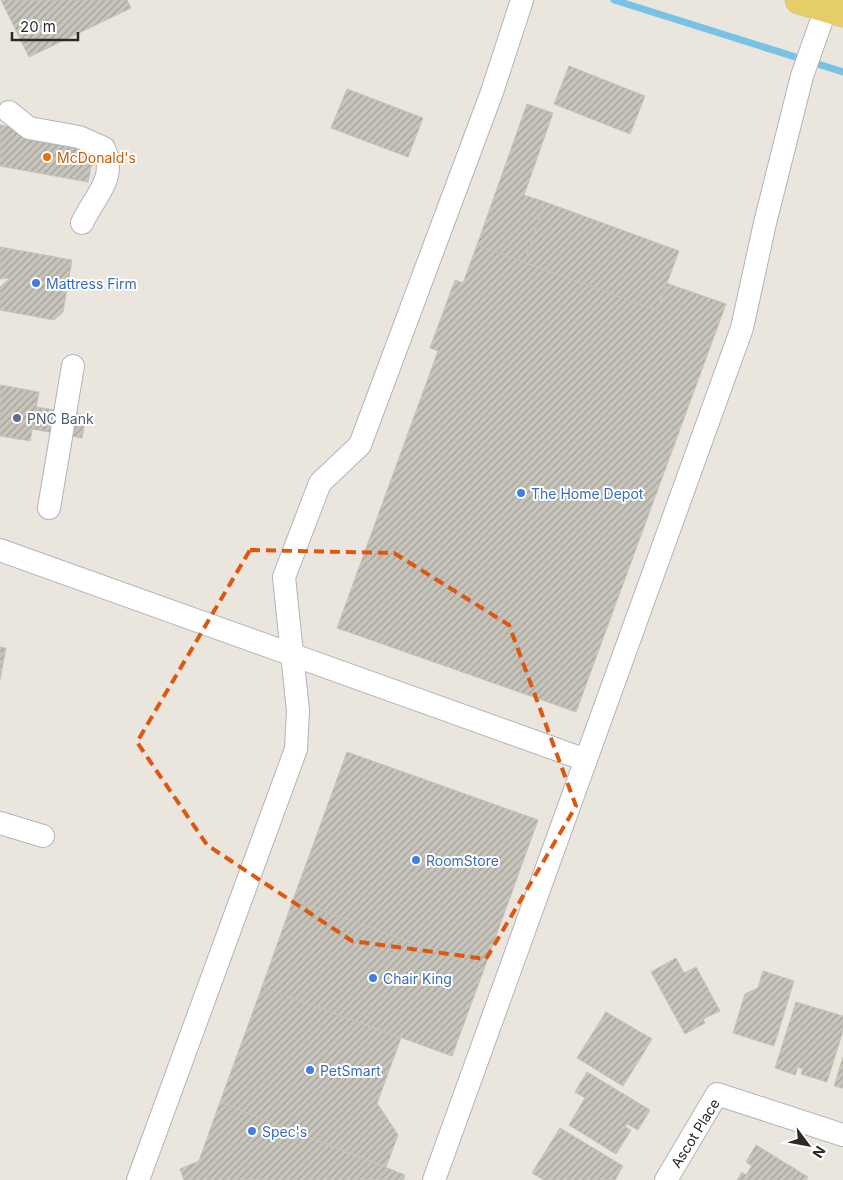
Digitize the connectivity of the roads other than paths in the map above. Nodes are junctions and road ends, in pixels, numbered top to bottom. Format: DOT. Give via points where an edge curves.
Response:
graph roads {
  1 [pos="522,0"];
  2 [pos="799,0"];
  3 [pos="834,10"];
  4 [pos="9,112"];
  5 [pos="82,222"];
  6 [pos="73,366"];
  7 [pos="49,508"];
  8 [pos="0,550"];
  9 [pos="292,655"];
  10 [pos="586,760"];
  11 [pos="0,823"];
  12 [pos="43,836"];
  13 [pos="843,1135"];
  14 [pos="138,1180"];
  15 [pos="434,1180"];
  16 [pos="666,1180"];
  1 -- 9 [label="street" via="492,92 360,445 320,483 284,577"];
  2 -- 3 [label="main road"];
  3 -- 10 [label="street" via="812,47 802,76 742,328"];
  4 -- 5 [label="street" via="29,128 79,138 104,148 109,162 105,187"];
  6 -- 7 [label="street"];
  8 -- 9 [label="street"];
  9 -- 10 [label="street"];
  9 -- 14 [label="street" via="298,710 296,749"];
  10 -- 15 [label="street"];
  11 -- 12 [label="street"];
  13 -- 16 [label="street, Ascot Place" via="717,1094"];
}
